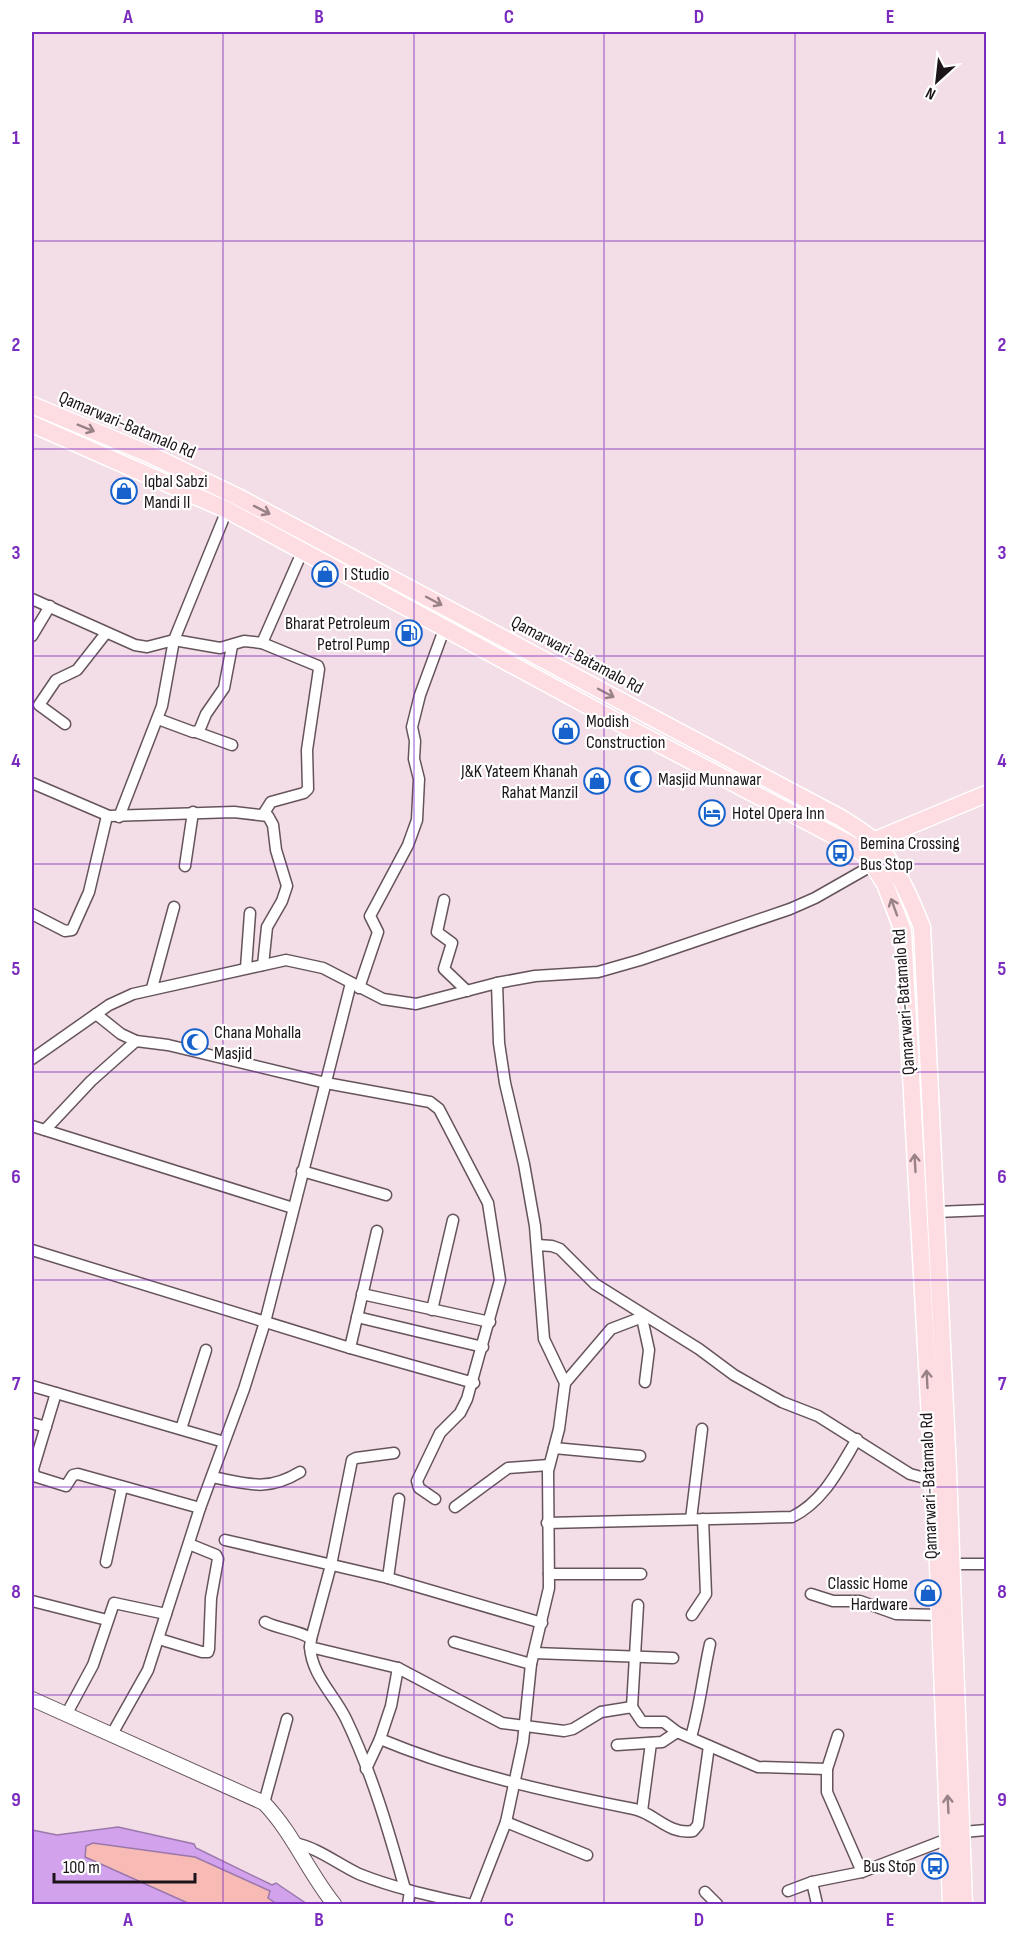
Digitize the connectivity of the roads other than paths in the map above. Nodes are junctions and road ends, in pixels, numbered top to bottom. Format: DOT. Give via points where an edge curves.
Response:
graph roads {
  1 [pos="32,405"];
  2 [pos="32,424"];
  3 [pos="227,510"];
  4 [pos="303,550"];
  5 [pos="32,598"];
  6 [pos="50,606"];
  7 [pos="445,627"];
  8 [pos="106,633"];
  9 [pos="32,636"];
  10 [pos="174,640"];
  11 [pos="262,643"];
  12 [pos="232,646"];
  13 [pos="158,719"];
  14 [pos="65,724"];
  15 [pos="673,729"];
  16 [pos="196,732"];
  17 [pos="232,744"];
  18 [pos="665,746"];
  19 [pos="32,783"];
  20 [pos="987,794"];
  21 [pos="193,812"];
  22 [pos="264,813"];
  23 [pos="106,816"];
  24 [pos="119,817"];
  25 [pos="821,827"];
  26 [pos="873,841"];
  27 [pos="873,865"];
  28 [pos="185,866"];
  29 [pos="444,900"];
  30 [pos="174,907"];
  31 [pos="250,913"];
  32 [pos="32,914"];
  33 [pos="263,965"];
  34 [pos="246,968"];
  35 [pos="497,983"];
  36 [pos="355,985"];
  37 [pos="152,988"];
  38 [pos="468,991"];
  39 [pos="96,1014"];
  40 [pos="136,1041"];
  41 [pos="32,1059"];
  42 [pos="326,1083"];
  43 [pos="32,1126"];
  44 [pos="45,1130"];
  45 [pos="302,1171"];
  46 [pos="386,1195"];
  47 [pos="917,1206"];
  48 [pos="293,1208"];
  49 [pos="987,1210"];
  50 [pos="936,1212"];
  51 [pos="453,1220"];
  52 [pos="377,1231"];
  53 [pos="537,1245"];
  54 [pos="32,1250"];
  55 [pos="362,1294"];
  56 [pos="432,1311"];
  57 [pos="357,1317"];
  58 [pos="644,1317"];
  59 [pos="265,1322"];
  60 [pos="490,1322"];
  61 [pos="483,1347"];
  62 [pos="350,1348"];
  63 [pos="206,1350"];
  64 [pos="645,1382"];
  65 [pos="474,1383"];
  66 [pos="565,1383"];
  67 [pos="32,1386"];
  68 [pos="57,1393"];
  69 [pos="32,1423"];
  70 [pos="46,1427"];
  71 [pos="181,1429"];
  72 [pos="702,1429"];
  73 [pos="857,1439"];
  74 [pos="224,1442"];
  75 [pos="554,1448"];
  76 [pos="394,1453"];
  77 [pos="639,1456"];
  78 [pos="549,1465"];
  79 [pos="300,1472"];
  80 [pos="32,1475"];
  81 [pos="212,1477"];
  82 [pos="932,1480"];
  83 [pos="122,1487"];
  84 [pos="399,1499"];
  85 [pos="435,1499"];
  86 [pos="455,1507"];
  87 [pos="200,1508"];
  88 [pos="691,1519"];
  89 [pos="703,1519"];
  90 [pos="548,1523"];
  91 [pos="225,1540"];
  92 [pos="189,1544"];
  93 [pos="106,1562"];
  94 [pos="951,1564"];
  95 [pos="987,1564"];
  96 [pos="331,1565"];
  97 [pos="549,1574"];
  98 [pos="640,1574"];
  99 [pos="388,1578"];
  100 [pos="811,1594"];
  101 [pos="32,1601"];
  102 [pos="638,1605"];
  103 [pos="166,1614"];
  104 [pos="940,1615"];
  105 [pos="692,1616"];
  106 [pos="107,1620"];
  107 [pos="265,1622"];
  108 [pos="542,1623"];
  109 [pos="159,1639"];
  110 [pos="454,1642"];
  111 [pos="310,1643"];
  112 [pos="710,1644"];
  113 [pos="637,1657"];
  114 [pos="673,1658"];
  115 [pos="532,1659"];
  116 [pos="398,1668"];
  117 [pos="32,1699"];
  118 [pos="632,1707"];
  119 [pos="66,1715"];
  120 [pos="286,1719"];
  121 [pos="524,1728"];
  122 [pos="677,1732"];
  123 [pos="112,1734"];
  124 [pos="838,1735"];
  125 [pos="691,1737"];
  126 [pos="380,1740"];
  127 [pos="651,1743"];
  128 [pos="617,1745"];
  129 [pos="709,1746"];
  130 [pos="366,1769"];
  131 [pos="827,1769"];
  132 [pos="515,1785"];
  133 [pos="264,1803"];
  134 [pos="642,1811"];
  135 [pos="506,1822"];
  136 [pos="987,1830"];
  137 [pos="956,1835"];
  138 [pos="295,1844"];
  139 [pos="587,1855"];
  140 [pos="862,1872"];
  141 [pos="812,1882"];
  142 [pos="408,1890"];
  143 [pos="788,1891"];
  144 [pos="705,1892"];
  145 [pos="334,1905"];
  146 [pos="408,1905"];
  147 [pos="468,1905"];
  148 [pos="474,1905"];
  149 [pos="717,1905"];
  150 [pos="818,1905"];
  151 [pos="951,1905"];
  152 [pos="964,1905"];
  1 -- 15 [label="main road, Qamarwari-Batamalo Rd, one-way" via="238,497"];
  2 -- 3 [label="main road, Qamarwari-Batamalo Rd"];
  3 -- 4 [label="main road, Qamarwari-Batamalo Rd"];
  3 -- 10 [label="street"];
  4 -- 7 [label="main road, Qamarwari-Batamalo Rd"];
  4 -- 11 [label="street"];
  5 -- 6 [label="street"];
  6 -- 8 [label="street"];
  6 -- 9 [label="street"];
  7 -- 18 [label="main road, Qamarwari-Batamalo Rd"];
  7 -- 36 [label="street" via="412,727 420,779 419,812 408,845 370,916 378,932"];
  8 -- 10 [label="street" via="147,647"];
  8 -- 14 [label="street" via="77,669 56,680 39,705"];
  10 -- 12 [label="street" via="220,648"];
  10 -- 13 [label="street"];
  11 -- 12 [label="street" via="244,641"];
  11 -- 22 [label="street" via="319,669 307,750 308,789 271,802"];
  12 -- 16 [label="street" via="224,688"];
  13 -- 16 [label="street"];
  13 -- 24 [label="street"];
  15 -- 18 [label="main road"];
  15 -- 26 [label="main road, Qamarwari-Batamalo Rd" via="841,818"];
  16 -- 17 [label="street"];
  18 -- 25 [label="main road, Qamarwari-Batamalo Rd"];
  19 -- 23 [label="street"];
  20 -- 26 [label="main road"];
  21 -- 22 [label="street"];
  21 -- 24 [label="street"];
  21 -- 28 [label="street"];
  22 -- 33 [label="street" via="273,825 287,886 267,927"];
  23 -- 24 [label="street"];
  23 -- 32 [label="street" via="89,892 72,930 65,931"];
  25 -- 26 [label="main road"];
  25 -- 27 [label="main road, Qamarwari-Batamalo Rd" via="863,853"];
  26 -- 50 [label="main road, Qamarwari-Batamalo Rd" via="908,892 922,927"];
  27 -- 35 [label="street" via="815,898 694,944 598,972"];
  47 -- 27 [label="main road, Qamarwari-Batamalo Rd, one-way" via="903,931 885,884"];
  29 -- 38 [label="street" via="437,933 452,944 444,969"];
  30 -- 37 [label="street"];
  31 -- 34 [label="street"];
  33 -- 34 [label="street"];
  33 -- 36 [label="street" via="286,960 305,962"];
  34 -- 37 [label="street"];
  35 -- 38 [label="street"];
  35 -- 53 [label="street" via="505,1083 525,1164"];
  36 -- 38 [label="street" via="382,999 416,1004"];
  36 -- 42 [label="street"];
  37 -- 39 [label="street"];
  39 -- 40 [label="street"];
  39 -- 41 [label="street"];
  40 -- 42 [label="street" via="168,1045"];
  40 -- 44 [label="street"];
  42 -- 45 [label="street"];
  42 -- 60 [label="street" via="430,1102 439,1109 488,1203 500,1280"];
  43 -- 44 [label="street"];
  44 -- 48 [label="street"];
  45 -- 46 [label="street"];
  45 -- 48 [label="street"];
  47 -- 50 [label="main road"];
  82 -- 47 [label="main road, Qamarwari-Batamalo Rd, one-way"];
  48 -- 59 [label="street"];
  49 -- 50 [label="street"];
  50 -- 94 [label="main road, Qamarwari-Batamalo Rd"];
  51 -- 56 [label="street"];
  52 -- 55 [label="street"];
  53 -- 58 [label="street" via="560,1249 595,1284"];
  53 -- 66 [label="street" via="544,1339"];
  54 -- 59 [label="street"];
  55 -- 56 [label="street"];
  55 -- 57 [label="street"];
  56 -- 60 [label="street"];
  57 -- 61 [label="street"];
  57 -- 62 [label="street"];
  58 -- 64 [label="street" via="649,1350"];
  58 -- 66 [label="street" via="611,1329"];
  58 -- 73 [label="street" via="734,1375"];
  59 -- 62 [label="street"];
  59 -- 74 [label="street"];
  60 -- 61 [label="street"];
  61 -- 65 [label="street"];
  62 -- 65 [label="street"];
  63 -- 71 [label="street"];
  65 -- 85 [label="street" via="464,1406 440,1433 418,1477 419,1488"];
  66 -- 75 [label="street"];
  67 -- 68 [label="street"];
  68 -- 70 [label="street"];
  68 -- 71 [label="street"];
  69 -- 70 [label="street"];
  70 -- 80 [label="street"];
  71 -- 74 [label="street"];
  72 -- 88 [label="street"];
  73 -- 82 [label="street" via="910,1474"];
  73 -- 89 [label="street" via="832,1482 806,1510 792,1517"];
  74 -- 81 [label="street"];
  75 -- 77 [label="street"];
  75 -- 78 [label="street"];
  76 -- 96 [label="street" via="352,1460"];
  78 -- 86 [label="street" via="508,1468"];
  78 -- 90 [label="street"];
  79 -- 81 [label="street" via="285,1481 260,1486"];
  80 -- 83 [label="street" via="66,1486 75,1474"];
  81 -- 87 [label="street"];
  82 -- 104 [label="main road, Qamarwari-Batamalo Rd"];
  83 -- 87 [label="street"];
  83 -- 93 [label="street"];
  84 -- 99 [label="street"];
  87 -- 92 [label="street"];
  88 -- 89 [label="street"];
  88 -- 90 [label="street"];
  89 -- 105 [label="street" via="706,1594"];
  90 -- 97 [label="street"];
  91 -- 96 [label="street"];
  92 -- 103 [label="street"];
  92 -- 109 [label="street" via="218,1558 211,1598 209,1649 202,1652"];
  94 -- 95 [label="street"];
  94 -- 137 [label="main road, Qamarwari-Batamalo Rd"];
  96 -- 99 [label="street"];
  96 -- 111 [label="street"];
  97 -- 98 [label="street"];
  97 -- 108 [label="street"];
  99 -- 108 [label="street"];
  100 -- 104 [label="street" via="833,1601 860,1601 896,1614"];
  101 -- 106 [label="street"];
  102 -- 113 [label="street"];
  103 -- 106 [label="street" via="116,1602"];
  103 -- 109 [label="street"];
  137 -- 104 [label="main road, Qamarwari-Batamalo Rd, one-way"];
  106 -- 119 [label="street" via="93,1665"];
  107 -- 111 [label="street" via="304,1634"];
  108 -- 115 [label="street"];
  109 -- 123 [label="street" via="138,1693"];
  110 -- 115 [label="street"];
  111 -- 116 [label="street"];
  111 -- 130 [label="street" via="315,1672 347,1720"];
  112 -- 125 [label="street"];
  113 -- 114 [label="street"];
  113 -- 115 [label="street"];
  113 -- 118 [label="street"];
  115 -- 121 [label="street"];
  116 -- 121 [label="street" via="491,1719"];
  116 -- 126 [label="street"];
  117 -- 119 [label="street"];
  118 -- 121 [label="street" via="601,1712 564,1731"];
  118 -- 122 [label="street" via="642,1722 664,1722"];
  119 -- 123 [label="street"];
  120 -- 133 [label="street"];
  121 -- 132 [label="street"];
  122 -- 125 [label="street"];
  122 -- 127 [label="street" via="667,1740"];
  123 -- 133 [label="street"];
  124 -- 131 [label="street"];
  125 -- 129 [label="street"];
  126 -- 130 [label="street"];
  126 -- 132 [label="street"];
  127 -- 128 [label="street"];
  127 -- 134 [label="street"];
  129 -- 131 [label="street" via="758,1767"];
  129 -- 134 [label="street" via="696,1828 688,1832 670,1828"];
  130 -- 142 [label="street"];
  131 -- 140 [label="street" via="827,1792"];
  132 -- 134 [label="street"];
  132 -- 135 [label="street"];
  133 -- 138 [label="street"];
  135 -- 139 [label="street"];
  135 -- 148 [label="street"];
  136 -- 137 [label="street"];
  137 -- 140 [label="street"];
  137 -- 151 [label="main road, Qamarwari-Batamalo Rd"];
  137 -- 152 [label="main road, Qamarwari-Batamalo Rd"];
  138 -- 142 [label="street" via="311,1847 361,1875"];
  138 -- 145 [label="street"];
  140 -- 141 [label="street"];
  141 -- 143 [label="street"];
  141 -- 150 [label="street"];
  142 -- 146 [label="street"];
  142 -- 147 [label="street"];
  144 -- 149 [label="street"];
}
